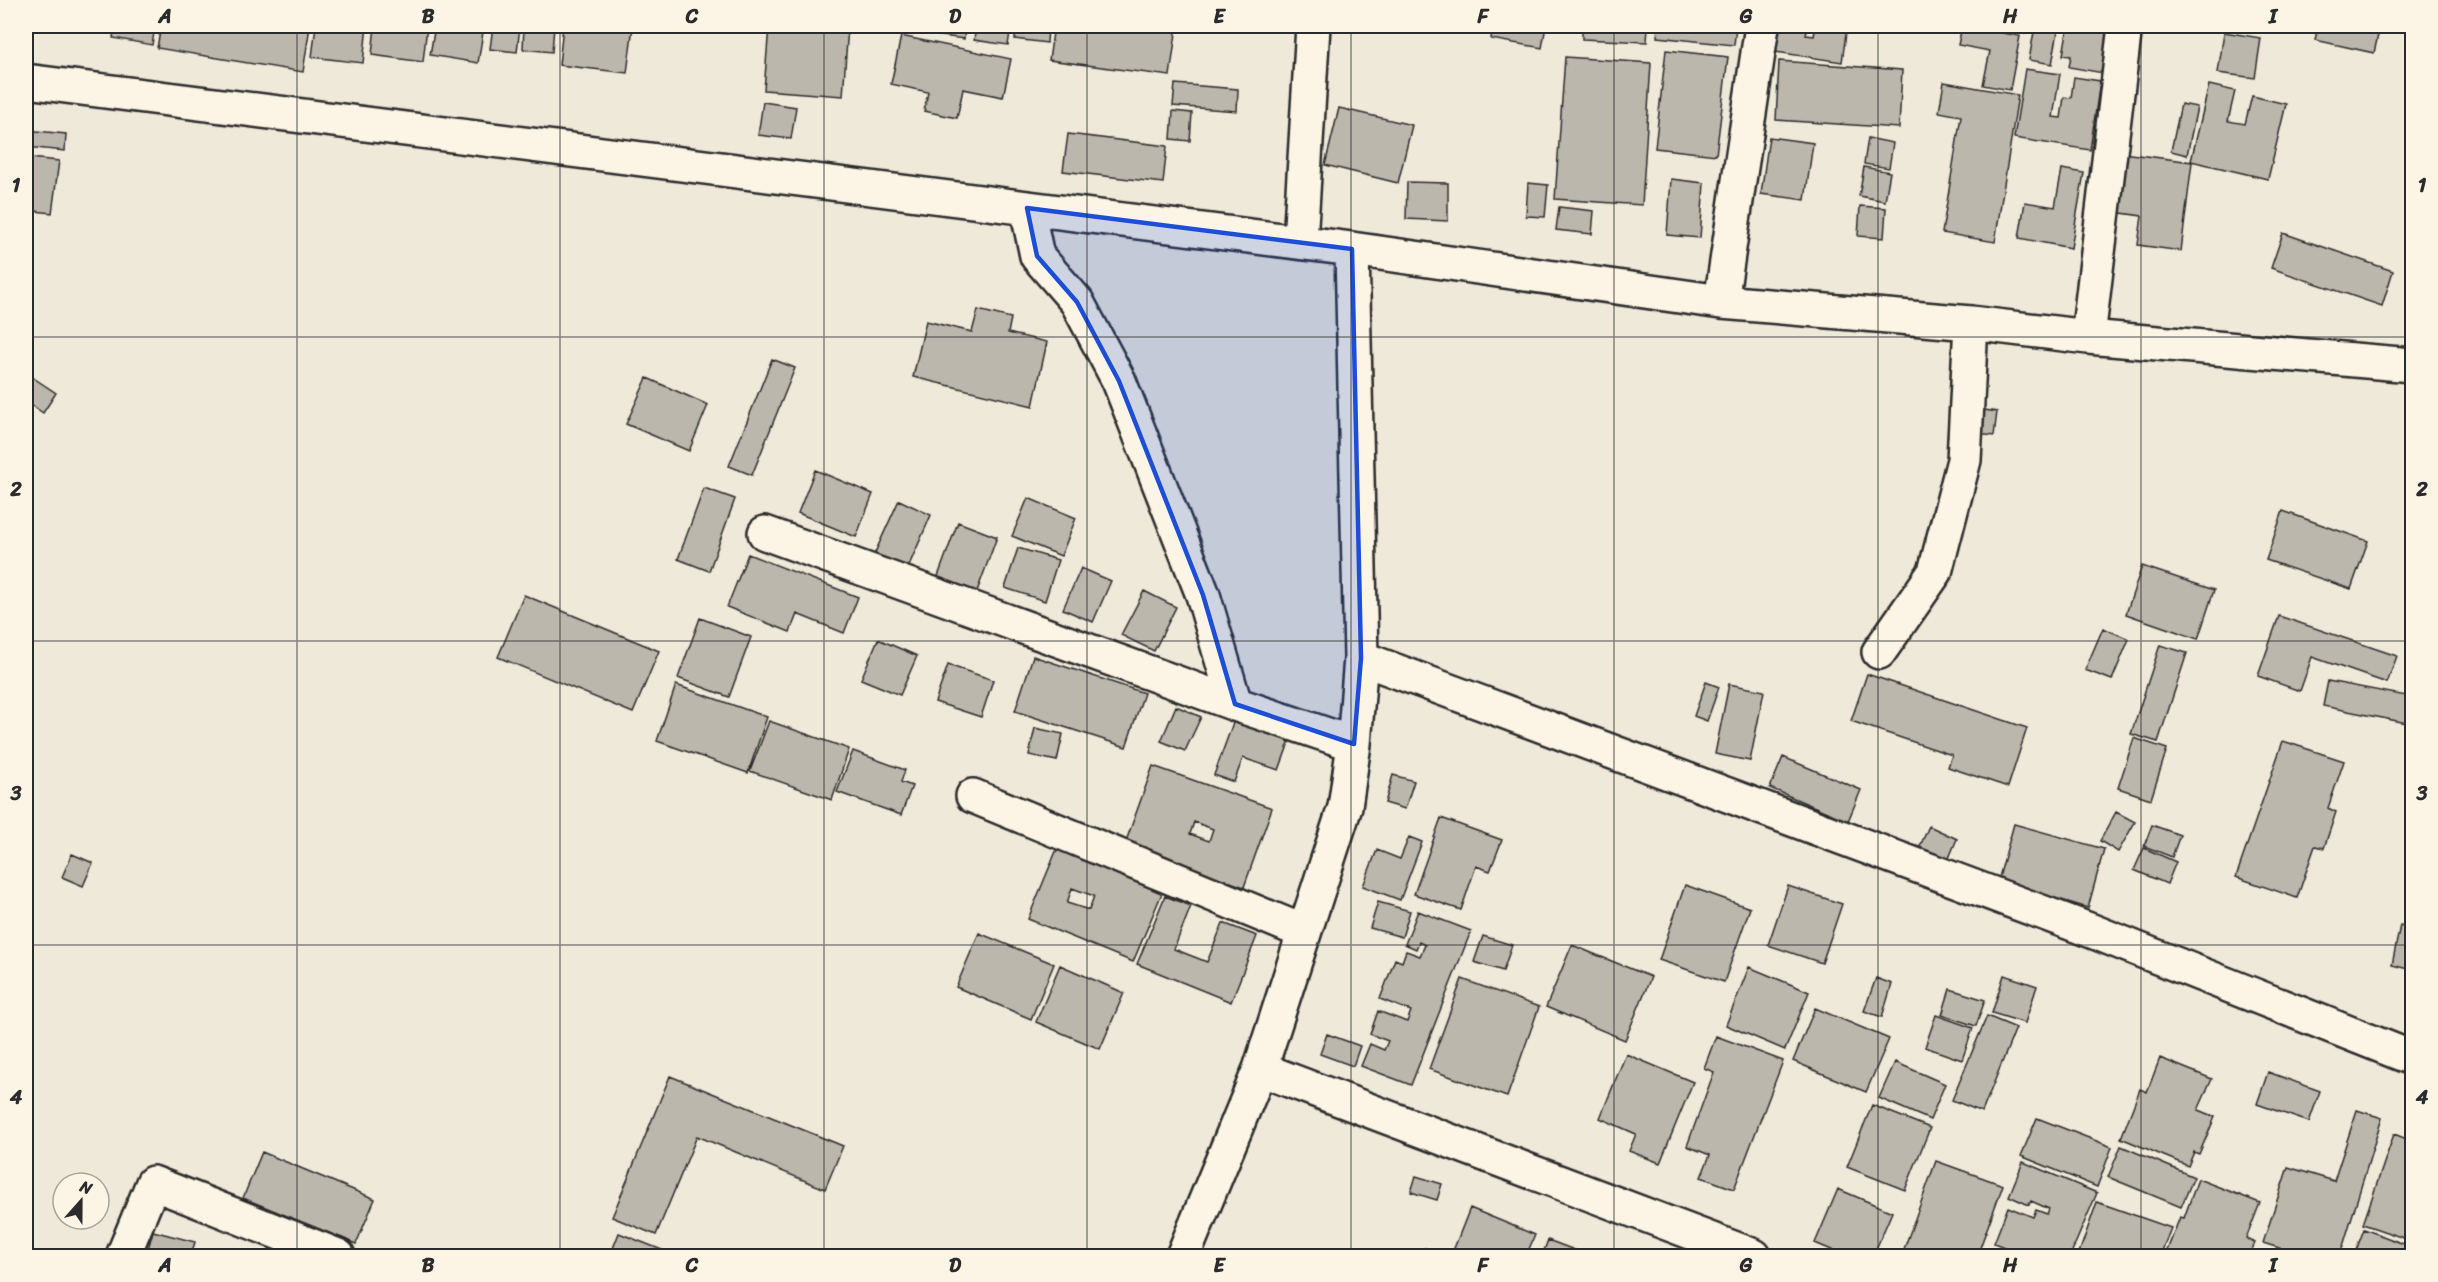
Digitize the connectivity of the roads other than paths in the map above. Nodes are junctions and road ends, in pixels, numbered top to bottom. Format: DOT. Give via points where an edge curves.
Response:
graph roads {
  1 [pos="1313,26"];
  2 [pos="1761,26"];
  3 [pos="2125,26"];
  4 [pos="26,81"];
  5 [pos="1027,208"];
  6 [pos="1300,242"];
  7 [pos="1352,249"];
  8 [pos="1721,302"];
  9 [pos="1971,323"];
  10 [pos="2088,338"];
  11 [pos="2412,365"];
  12 [pos="765,533"];
  13 [pos="1879,652"];
  14 [pos="1361,658"];
  15 [pos="1235,704"];
  16 [pos="1354,744"];
  17 [pos="973,796"];
  18 [pos="1304,932"];
  19 [pos="2412,1058"];
  20 [pos="1260,1069"];
  21 [pos="123,1257"];
  22 [pos="338,1257"];
  23 [pos="1183,1257"];
  24 [pos="1754,1257"];
  1 -- 6 [label="street"];
  2 -- 8 [label="street"];
  3 -- 10 [label="street"];
  4 -- 5 [label="street"];
  5 -- 6 [label="street"];
  5 -- 15 [label="street" via="1037,256 1077,302 1119,381 1203,595"];
  6 -- 7 [label="street"];
  7 -- 8 [label="street"];
  7 -- 14 [label="street"];
  8 -- 9 [label="street"];
  9 -- 10 [label="street"];
  9 -- 13 [label="street" via="1964,460 1935,572"];
  10 -- 11 [label="street"];
  12 -- 15 [label="street"];
  14 -- 16 [label="street"];
  14 -- 19 [label="street" via="2092,931"];
  15 -- 16 [label="street"];
  16 -- 18 [label="street" via="1345,807"];
  17 -- 18 [label="street"];
  18 -- 20 [label="street"];
  20 -- 23 [label="street"];
  20 -- 24 [label="street"];
  21 -- 22 [label="street" via="153,1183"];
}
